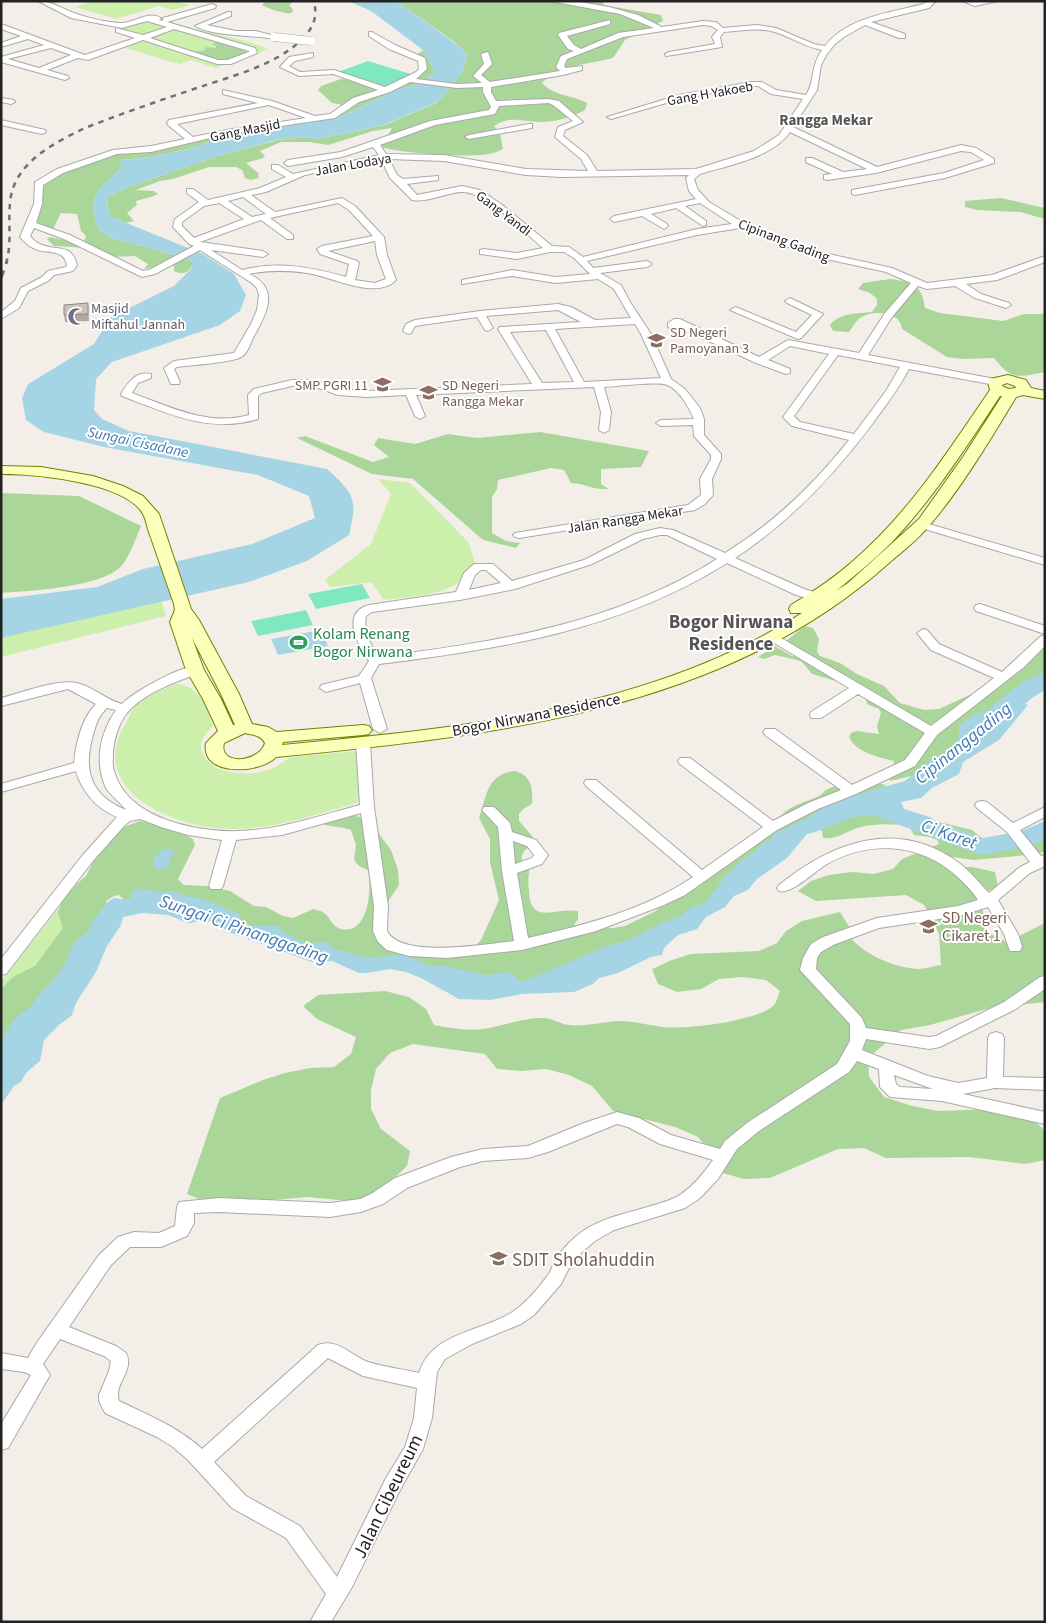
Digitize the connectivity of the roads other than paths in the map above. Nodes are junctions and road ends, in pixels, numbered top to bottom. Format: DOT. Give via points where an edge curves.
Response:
graph roads {
  1 [pos="41,1"];
  2 [pos="554,1"];
  3 [pos="933,1"];
  4 [pos="966,1"];
  5 [pos="995,1"];
  6 [pos="212,6"];
  7 [pos="228,14"];
  8 [pos="887,15"];
  9 [pos="149,19"];
  10 [pos="166,20"];
  11 [pos="607,22"];
  12 [pos="864,22"];
  13 [pos="902,23"];
  14 [pos="2,26"];
  15 [pos="176,26"];
  16 [pos="198,26"];
  17 [pos="121,28"];
  18 [pos="661,29"];
  19 [pos="722,30"];
  20 [pos="372,34"];
  21 [pos="30,36"];
  22 [pos="902,36"];
  23 [pos="144,39"];
  24 [pos="1,44"];
  25 [pos="53,45"];
  26 [pos="826,49"];
  27 [pos="580,51"];
  28 [pos="485,54"];
  29 [pos="669,54"];
  30 [pos="79,55"];
  31 [pos="310,55"];
  32 [pos="1,60"];
  33 [pos="284,67"];
  34 [pos="579,68"];
  35 [pos="40,70"];
  36 [pos="566,72"];
  37 [pos="65,78"];
  38 [pos="413,80"];
  39 [pos="487,85"];
  40 [pos="387,90"];
  41 [pos="226,92"];
  42 [pos="808,98"];
  43 [pos="1,100"];
  44 [pos="10,102"];
  45 [pos="269,103"];
  46 [pos="493,104"];
  47 [pos="611,117"];
  48 [pos="315,118"];
  49 [pos="1,122"];
  50 [pos="476,125"];
  51 [pos="528,126"];
  52 [pos="789,128"];
  53 [pos="42,132"];
  54 [pos="469,137"];
  55 [pos="192,141"];
  56 [pos="376,144"];
  57 [pos="384,156"];
  58 [pos="809,160"];
  59 [pos="288,163"];
  60 [pos="275,167"];
  61 [pos="876,170"];
  62 [pos="697,172"];
  63 [pos="594,173"];
  64 [pos="842,175"];
  65 [pos="946,175"];
  66 [pos="292,177"];
  67 [pos="827,177"];
  68 [pos="434,178"];
  69 [pos="400,182"];
  70 [pos="958,183"];
  71 [pos="901,184"];
  72 [pos="190,190"];
  73 [pos="855,192"];
  74 [pos="244,194"];
  75 [pos="220,199"];
  76 [pos="702,200"];
  77 [pos="207,203"];
  78 [pos="679,206"];
  79 [pos="644,213"];
  80 [pos="272,214"];
  81 [pos="262,217"];
  82 [pos="614,219"];
  83 [pos="251,220"];
  84 [pos="703,223"];
  85 [pos="31,224"];
  86 [pos="741,225"];
  87 [pos="664,226"];
  88 [pos="290,237"];
  89 [pos="379,237"];
  90 [pos="196,246"];
  91 [pos="550,249"];
  92 [pos="483,252"];
  93 [pos="262,254"];
  94 [pos="1045,259"];
  95 [pos="581,260"];
  96 [pos="647,264"];
  97 [pos="240,273"];
  98 [pos="595,274"];
  99 [pos="350,280"];
  100 [pos="465,282"];
  101 [pos="916,283"];
  102 [pos="957,283"];
  103 [pos="790,301"];
  104 [pos="1006,305"];
  105 [pos="735,310"];
  106 [pos="480,314"];
  107 [pos="1,316"];
  108 [pos="637,320"];
  109 [pos="594,324"];
  110 [pos="488,328"];
  111 [pos="550,328"];
  112 [pos="691,329"];
  113 [pos="408,331"];
  114 [pos="798,336"];
  115 [pos="788,343"];
  116 [pos="836,352"];
  117 [pos="862,356"];
  118 [pos="760,361"];
  119 [pos="907,364"];
  120 [pos="786,371"];
  121 [pos="147,376"];
  122 [pos="667,381"];
  123 [pos="175,382"];
  124 [pos="598,383"];
  125 [pos="580,384"];
  126 [pos="538,387"];
  127 [pos="1010,388"];
  128 [pos="1045,390"];
  129 [pos="410,393"];
  130 [pos="1045,395"];
  131 [pos="420,416"];
  132 [pos="699,422"];
  133 [pos="661,423"];
  134 [pos="604,430"];
  135 [pos="856,438"];
  136 [pos="1,470"];
  137 [pos="948,478"];
  138 [pos="1,480"];
  139 [pos="922,525"];
  140 [pos="156,531"];
  141 [pos="519,535"];
  142 [pos="728,559"];
  143 [pos="1045,562"];
  144 [pos="511,586"];
  145 [pos="460,596"];
  146 [pos="827,599"];
  147 [pos="182,606"];
  148 [pos="980,608"];
  149 [pos="1045,630"];
  150 [pos="923,633"];
  151 [pos="772,638"];
  152 [pos="1045,638"];
  153 [pos="375,661"];
  154 [pos="195,670"];
  155 [pos="1004,677"];
  156 [pos="365,678"];
  157 [pos="326,688"];
  158 [pos="858,688"];
  159 [pos="590,701"];
  160 [pos="1,702"];
  161 [pos="104,703"];
  162 [pos="124,708"];
  163 [pos="816,715"];
  164 [pos="245,728"];
  165 [pos="380,729"];
  166 [pos="228,732"];
  167 [pos="770,732"];
  168 [pos="932,732"];
  169 [pos="363,744"];
  170 [pos="272,745"];
  171 [pos="685,761"];
  172 [pos="81,764"];
  173 [pos="591,783"];
  174 [pos="1,788"];
  175 [pos="851,791"];
  176 [pos="982,806"];
  177 [pos="368,807"];
  178 [pos="489,810"];
  179 [pos="1045,811"];
  180 [pos="131,813"];
  181 [pos="772,827"];
  182 [pos="1014,831"];
  183 [pos="507,835"];
  184 [pos="230,836"];
  185 [pos="1042,861"];
  186 [pos="509,871"];
  187 [pos="702,877"];
  188 [pos="216,886"];
  189 [pos="784,888"];
  190 [pos="988,902"];
  191 [pos="522,944"];
  192 [pos="1015,947"];
  193 [pos="1,970"];
  194 [pos="1045,981"];
  195 [pos="859,1032"];
  196 [pos="996,1038"];
  197 [pos="853,1053"];
  198 [pos="890,1066"];
  199 [pos="995,1082"];
  200 [pos="1045,1084"];
  201 [pos="1045,1118"];
  202 [pos="722,1156"];
  203 [pos="58,1330"];
  204 [pos="1,1361"];
  205 [pos="32,1367"];
  206 [pos="426,1382"];
  207 [pos="1,1442"];
  208 [pos="202,1461"];
  209 [pos="337,1594"];
  210 [pos="320,1622"];
  1 -- 17 [label="street" via="74,16"];
  2 -- 18 [label="street" via="633,15"];
  3 -- 8 [label="street" via="926,6"];
  4 -- 5 [label="street" via="975,4"];
  6 -- 10 [label="street"];
  7 -- 16 [label="street"];
  8 -- 12 [label="street"];
  8 -- 13 [label="street"];
  9 -- 15 [label="street"];
  10 -- 16 [label="street"];
  10 -- 17 [label="street" via="150,17"];
  11 -- 27 [label="street" via="562,35 571,47"];
  12 -- 22 [label="street"];
  12 -- 26 [label="street" via="841,35"];
  14 -- 21 [label="street"];
  15 -- 23 [label="street"];
  15 -- 23 [label="street" via="252,50 253,53 228,62 217,62"];
  16 -- 33 [label="street, bridge" via="311,41 282,65"];
  17 -- 23 [label="street"];
  18 -- 19 [label="street" via="703,23 713,24"];
  18 -- 27 [label="street" via="621,35"];
  19 -- 26 [label="street" via="770,29"];
  19 -- 29 [label="street" via="716,36 719,45"];
  20 -- 38 [label="street, Gang Masjid" via="422,60 423,69"];
  21 -- 24 [label="street"];
  21 -- 25 [label="street"];
  23 -- 30 [label="street" via="85,58"];
  25 -- 30 [label="street"];
  25 -- 32 [label="street"];
  26 -- 42 [label="street" via="817,65 813,90"];
  27 -- 36 [label="street" via="560,63"];
  28 -- 39 [label="street" via="488,64 477,76"];
  30 -- 35 [label="street"];
  31 -- 33 [label="street" via="292,59"];
  32 -- 35 [label="street"];
  33 -- 40 [label="street" via="299,74 334,72"];
  34 -- 36 [label="street"];
  35 -- 37 [label="street"];
  36 -- 39 [label="street"];
  38 -- 39 [label="street" via="457,86"];
  38 -- 40 [label="street, Gang Masjid"];
  39 -- 46 [label="street"];
  40 -- 48 [label="street, Gang Masjid" via="356,100 332,116"];
  41 -- 45 [label="street"];
  42 -- 47 [label="street, Gang H Yakoeb" via="752,84 679,97"];
  42 -- 52 [label="street"];
  43 -- 44 [label="street"];
  45 -- 48 [label="street"];
  45 -- 55 [label="street" via="171,123"];
  46 -- 50 [label="street" via="495,109"];
  46 -- 63 [label="street" via="556,103 579,122 561,129 559,137 584,157"];
  48 -- 55 [label="street, Gang Masjid" via="226,132"];
  49 -- 53 [label="street"];
  50 -- 51 [label="street"];
  50 -- 54 [label="street"];
  50 -- 56 [label="street" via="433,123"];
  52 -- 61 [label="street"];
  52 -- 62 [label="street" via="758,152"];
  55 -- 85 [label="street, Gang Masjid" via="116,152 52,174 38,184 39,197"];
  56 -- 57 [label="street"];
  56 -- 59 [label="street" via="342,154"];
  57 -- 63 [label="street, Jalan Lodaya" via="444,158 526,172"];
  57 -- 66 [label="street, Jalan Lodaya"];
  57 -- 69 [label="street" via="391,173"];
  58 -- 64 [label="street"];
  60 -- 66 [label="street"];
  61 -- 64 [label="street"];
  61 -- 65 [label="street" via="965,148 991,161"];
  61 -- 71 [label="street"];
  62 -- 63 [label="street, Jalan Lodaya"];
  62 -- 76 [label="street, Cipinang Gading" via="690,178 690,183"];
  64 -- 67 [label="street"];
  65 -- 70 [label="street"];
  65 -- 71 [label="street"];
  66 -- 74 [label="street, Jalan Lodaya" via="263,190"];
  68 -- 69 [label="street"];
  69 -- 91 [label="street, Gang Yandi" via="415,198 463,189 477,192"];
  71 -- 73 [label="street"];
  72 -- 77 [label="street"];
  74 -- 75 [label="street, Jalan Lodaya"];
  74 -- 80 [label="street"];
  75 -- 77 [label="street, Jalan Lodaya"];
  75 -- 83 [label="street"];
  76 -- 78 [label="street"];
  76 -- 86 [label="street, Cipinang Gading"];
  77 -- 90 [label="street, Jalan Lodaya" via="178,221 178,227"];
  78 -- 79 [label="street"];
  78 -- 84 [label="street"];
  79 -- 82 [label="street"];
  79 -- 87 [label="street"];
  80 -- 81 [label="street"];
  80 -- 89 [label="street" via="337,200 346,203"];
  81 -- 83 [label="street"];
  81 -- 88 [label="street"];
  83 -- 90 [label="street"];
  85 -- 90 [label="street" via="67,237 142,274 152,272"];
  85 -- 107 [label="street" via="25,236 30,241 39,247 63,251 69,255 72,265 70,269 51,273 24,290 22,301"];
  86 -- 95 [label="street" via="696,232"];
  86 -- 101 [label="street, Cipinang Gading" via="815,254 888,270"];
  89 -- 99 [label="street" via="390,282 372,286"];
  89 -- 99 [label="street" via="322,249 354,263"];
  90 -- 93 [label="street"];
  90 -- 97 [label="street"];
  91 -- 92 [label="street, Jalan Rangga Mekar" via="517,256"];
  91 -- 95 [label="street, Jalan Rangga Mekar" via="566,249"];
  94 -- 102 [label="street" via="994,278"];
  95 -- 98 [label="street, Jalan Rangga Mekar"];
  96 -- 98 [label="street"];
  97 -- 99 [label="street" via="256,269 308,270"];
  97 -- 123 [label="street" via="256,282 263,296 257,326 244,348 238,356 174,364 169,368"];
  98 -- 100 [label="street" via="556,280 512,273"];
  98 -- 108 [label="street, Jalan Rangga Mekar" via="618,287"];
  101 -- 102 [label="street" via="935,286"];
  101 -- 117 [label="street" via="888,315"];
  102 -- 104 [label="street" via="978,296"];
  103 -- 114 [label="street" via="818,314"];
  105 -- 114 [label="street"];
  106 -- 109 [label="street" via="528,315 564,307"];
  106 -- 110 [label="street"];
  106 -- 113 [label="street" via="442,324 412,324"];
  108 -- 109 [label="street"];
  108 -- 122 [label="street, Jalan Rangga Mekar"];
  109 -- 111 [label="street"];
  111 -- 125 [label="street"];
  111 -- 126 [label="street" via="504,329"];
  112 -- 118 [label="street"];
  114 -- 115 [label="street"];
  115 -- 116 [label="street"];
  115 -- 118 [label="street"];
  116 -- 117 [label="street"];
  116 -- 135 [label="street" via="788,417 796,424"];
  117 -- 119 [label="street"];
  118 -- 120 [label="street"];
  119 -- 127 [label="street"];
  119 -- 135 [label="street"];
  121 -- 129 [label="street" via="134,381 126,394 157,407 229,424 253,418 253,395 256,392 292,383 316,383 343,393"];
  122 -- 124 [label="street"];
  122 -- 132 [label="street, Jalan Rangga Mekar" via="690,401"];
  124 -- 125 [label="street"];
  124 -- 134 [label="street" via="606,412"];
  125 -- 126 [label="street"];
  126 -- 129 [label="street"];
  127 -- 128 [label="street"];
  127 -- 130 [label="street"];
  127 -- 137 [label="street, Bogor Nirwana Residence"];
  129 -- 131 [label="street"];
  132 -- 133 [label="street"];
  132 -- 141 [label="street, Jalan Rangga Mekar" via="699,436 714,450 716,459 706,479 707,495 696,505 674,512"];
  135 -- 142 [label="street" via="812,490"];
  136 -- 140 [label="street" via="66,474 108,486 147,508 156,521"];
  137 -- 139 [label="street, Bogor Nirwana Residence"];
  137 -- 146 [label="street, Bogor Nirwana Residence" via="920,502"];
  138 -- 140 [label="street" via="38,481 97,494 126,507"];
  139 -- 143 [label="street"];
  139 -- 146 [label="street, Bogor Nirwana Residence" via="881,565"];
  140 -- 147 [label="street"];
  142 -- 144 [label="street" via="661,530 591,561"];
  142 -- 146 [label="street" via="800,592"];
  142 -- 153 [label="street" via="676,586 596,620 516,640"];
  144 -- 145 [label="street"];
  144 -- 145 [label="street" via="488,566 478,566 470,573"];
  145 -- 153 [label="street" via="369,609 361,613 359,627"];
  146 -- 151 [label="street, Bogor Nirwana Residence"];
  146 -- 159 [label="street, Bogor Nirwana Residence" via="712,654"];
  147 -- 154 [label="street" via="178,622"];
  147 -- 164 [label="street"];
  148 -- 149 [label="street"];
  150 -- 155 [label="street" via="935,647"];
  151 -- 158 [label="street"];
  151 -- 159 [label="street, Bogor Nirwana Residence" via="695,674"];
  152 -- 155 [label="street"];
  153 -- 156 [label="street"];
  154 -- 162 [label="street" via="157,686"];
  154 -- 166 [label="street"];
  155 -- 168 [label="street"];
  156 -- 157 [label="street"];
  156 -- 165 [label="street"];
  158 -- 163 [label="street"];
  158 -- 168 [label="street"];
  159 -- 165 [label="street, Bogor Nirwana Residence"];
  159 -- 169 [label="street, Bogor Nirwana Residence" via="467,729"];
  160 -- 161 [label="street" via="68,685"];
  161 -- 162 [label="street"];
  161 -- 172 [label="street" via="94,714"];
  162 -- 180 [label="street" via="108,739 106,775"];
  164 -- 166 [label="street"];
  164 -- 170 [label="street" via="261,730"];
  165 -- 170 [label="street, Bogor Nirwana Residence"];
  166 -- 170 [label="street" via="220,737 214,750 224,762 245,765 261,760"];
  167 -- 175 [label="street"];
  168 -- 175 [label="street" via="910,763"];
  169 -- 170 [label="street, Bogor Nirwana Residence"];
  169 -- 177 [label="street"];
  171 -- 181 [label="street"];
  172 -- 174 [label="street"];
  172 -- 180 [label="street" via="89,785 103,804"];
  173 -- 187 [label="street"];
  175 -- 181 [label="street"];
  176 -- 182 [label="street"];
  177 -- 184 [label="street" via="270,834"];
  177 -- 191 [label="street" via="383,938 392,946 409,951 447,952"];
  178 -- 183 [label="street" via="502,822"];
  179 -- 182 [label="street"];
  180 -- 184 [label="street" via="175,828"];
  180 -- 193 [label="street" via="83,864"];
  181 -- 187 [label="street"];
  182 -- 185 [label="street"];
  183 -- 186 [label="street"];
  183 -- 186 [label="street" via="528,842 541,855 536,861"];
  184 -- 188 [label="street"];
  185 -- 190 [label="street" via="1016,877"];
  186 -- 191 [label="street"];
  187 -- 191 [label="street" via="680,892 626,915 591,928"];
  189 -- 190 [label="street" via="840,852 863,844 898,842 949,862"];
  190 -- 192 [label="street" via="1011,934"];
  190 -- 195 [label="street" via="960,911 877,923 816,948 808,970 853,1016"];
  194 -- 195 [label="street" via="1008,1006 940,1041 929,1043"];
  195 -- 197 [label="street"];
  196 -- 199 [label="street"];
  197 -- 198 [label="street"];
  197 -- 202 [label="street, Jalan Cibeureum" via="843,1068 753,1127"];
  198 -- 199 [label="street" via="925,1081 958,1089"];
  198 -- 201 [label="street" via="886,1072 888,1087 896,1093 942,1095"];
  199 -- 200 [label="street"];
  202 -- 203 [label="street" via="666,1140 633,1122 617,1118 528,1152 483,1154 457,1161 401,1183 361,1205 330,1210 219,1205 185,1207 181,1231 161,1240 134,1239 115,1249"];
  202 -- 206 [label="street, Jalan Cibeureum" via="712,1174 679,1203 608,1225 589,1236 572,1252 555,1279 528,1310 439,1354 428,1371"];
  203 -- 205 [label="street"];
  203 -- 208 [label="street" via="120,1358 121,1367 107,1394 107,1402 164,1431"];
  204 -- 205 [label="street"];
  205 -- 207 [label="street" via="41,1375"];
  206 -- 208 [label="street" via="363,1368 328,1350 319,1354"];
  206 -- 209 [label="street, Jalan Cibeureum" via="423,1418 414,1449"];
  208 -- 209 [label="street" via="239,1502 293,1532"];
  209 -- 210 [label="street, Jalan Cibeureum"];
}
